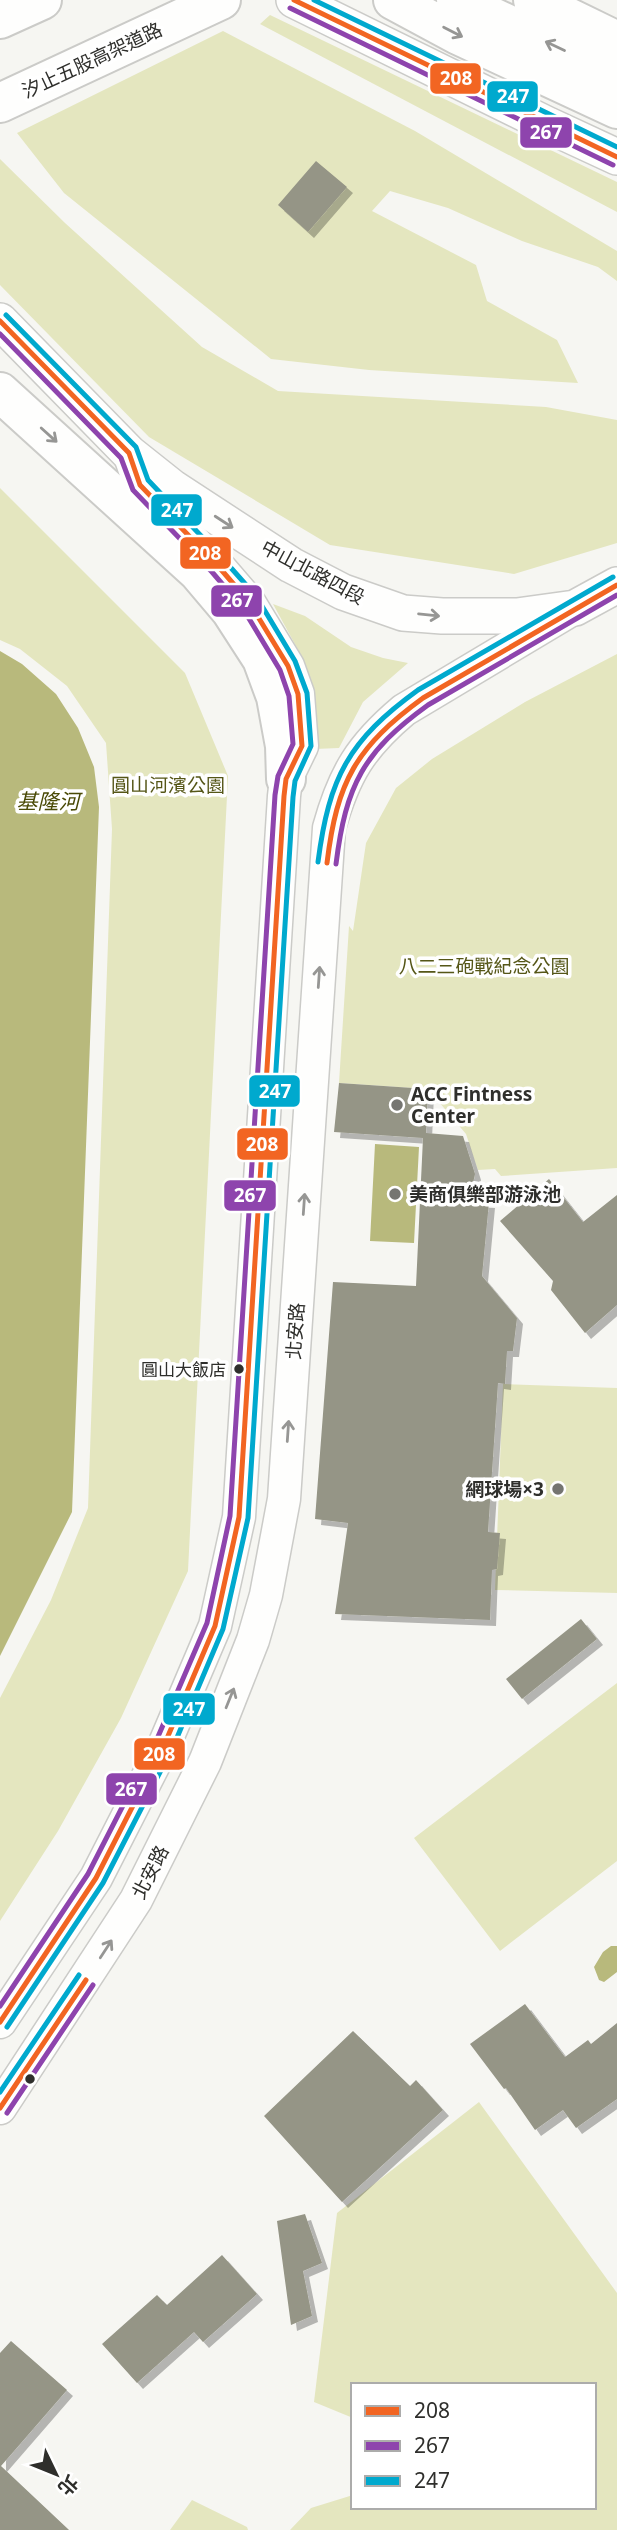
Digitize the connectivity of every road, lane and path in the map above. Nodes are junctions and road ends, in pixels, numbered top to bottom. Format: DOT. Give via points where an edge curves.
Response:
graph roads {
  1 [pos="42,0"];
  2 [pos="221,0"];
  3 [pos="294,0"];
  4 [pos="393,0"];
  5 [pos="456,0"];
  6 [pos="533,0"];
  7 [pos="0,19"];
  8 [pos="617,41"];
  9 [pos="617,75"];
  10 [pos="0,103"];
  11 [pos="617,109"];
  12 [pos="617,157"];
  13 [pos="0,321"];
  14 [pos="0,392"];
  15 [pos="129,453"];
  16 [pos="617,585"];
  17 [pos="575,608"];
  18 [pos="286,779"];
  19 [pos="0,2022"];
  20 [pos="0,2108"];
  1 -- 7 [label="highway"];
  2 -- 10 [label="highway, 汐止五股高架道路"];
  3 -- 12 [label="main road"];
  4 -- 11 [label="highway, one-way"];
  9 -- 5 [label="highway, one-way"];
  6 -- 8 [label="highway"];
  13 -- 15 [label="main road, 中山北路四段"];
  14 -- 18 [label="highway, one-way" via="189,564 231,611 262,659 276,697"];
  15 -- 17 [label="main road, 中山北路四段, one-way" via="173,488 291,565 373,603 402,613 442,617 517,616"];
  15 -- 18 [label="main road" via="140,485 249,602 288,666 298,694 302,747"];
  16 -- 17 [label="main road, 中山北路四段"];
  20 -- 17 [label="main road, 北安路, one-way" via="136,1900 205,1762 266,1595 284,1499 329,828 341,788 362,751 404,710"];
  18 -- 19 [label="main road" via="239,1517 225,1586 215,1626 131,1812 96,1878"];
}
